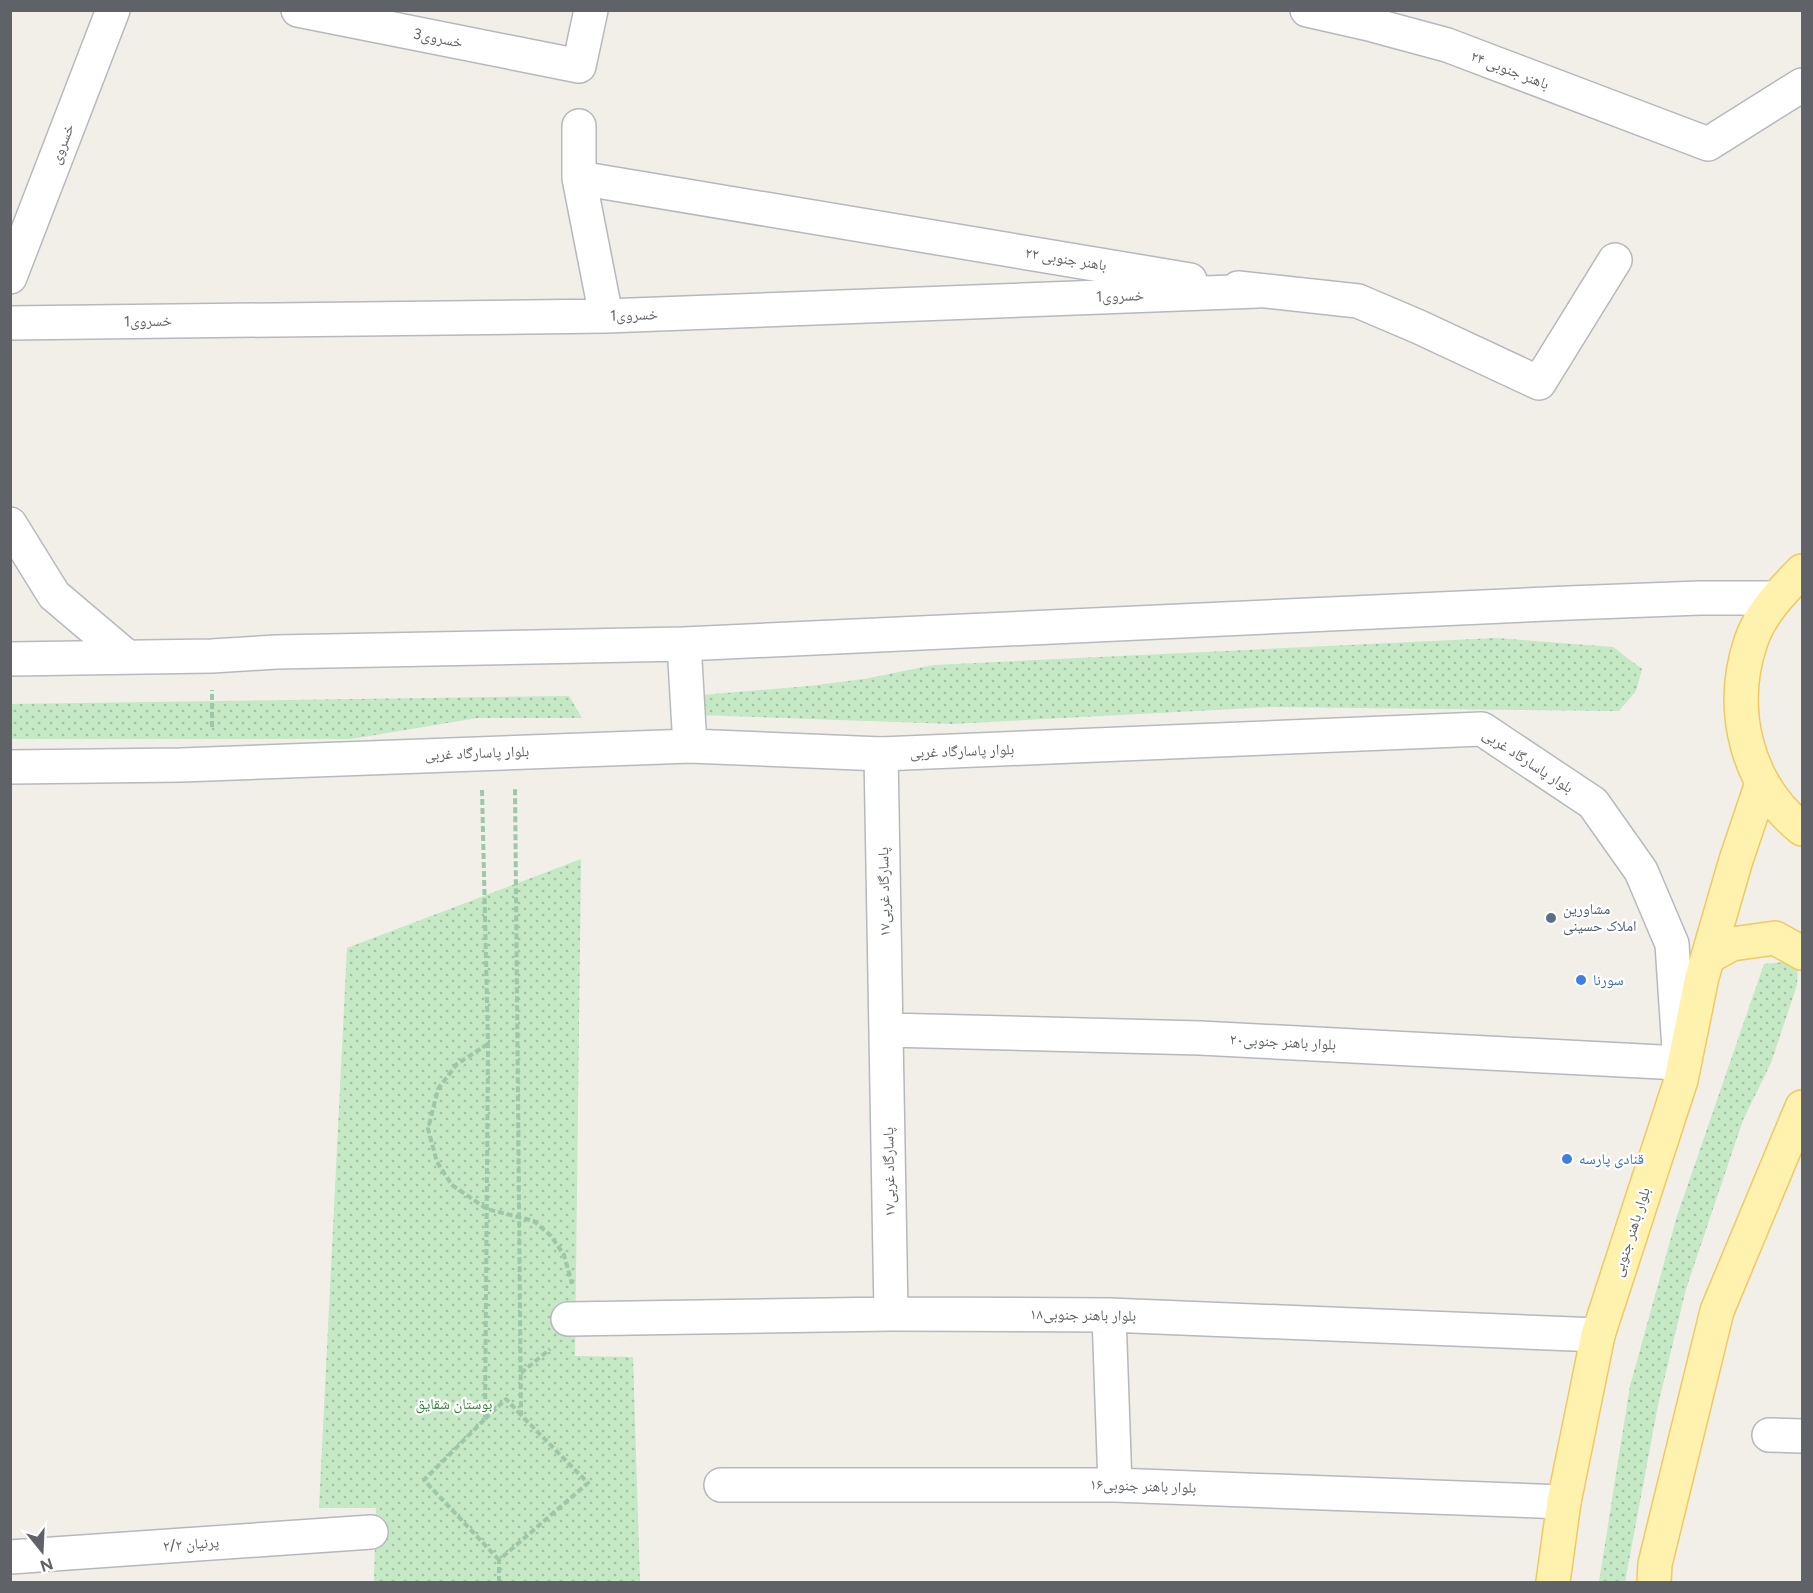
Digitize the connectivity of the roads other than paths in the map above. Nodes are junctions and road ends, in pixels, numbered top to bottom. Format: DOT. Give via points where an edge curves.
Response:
graph roads {
  1 [pos="113,10"];
  2 [pos="298,10"];
  3 [pos="591,10"];
  4 [pos="1307,10"];
  5 [pos="1803,85"];
  6 [pos="579,126"];
  7 [pos="579,178"];
  8 [pos="1615,260"];
  9 [pos="10,277"];
  10 [pos="1258,291"];
  11 [pos="606,316"];
  12 [pos="10,323"];
  13 [pos="10,524"];
  14 [pos="1803,571"];
  15 [pos="1775,598"];
  16 [pos="684,644"];
  17 [pos="126,656"];
  18 [pos="10,659"];
  19 [pos="690,746"];
  20 [pos="881,754"];
  21 [pos="95,765"];
  22 [pos="10,766"];
  23 [pos="1762,783"];
  24 [pos="10,791"];
  25 [pos="1803,829"];
  26 [pos="1803,953"];
  27 [pos="1708,957"];
  28 [pos="887,1030"];
  29 [pos="1680,1072"];
  30 [pos="1803,1107"];
  31 [pos="891,1314"];
  32 [pos="1109,1315"];
  33 [pos="568,1319"];
  34 [pos="1598,1335"];
  35 [pos="1769,1435"];
  36 [pos="1803,1436"];
  37 [pos="722,1485"];
  38 [pos="1115,1485"];
  39 [pos="1564,1502"];
  40 [pos="371,1532"];
  41 [pos="10,1557"];
  42 [pos="1553,1582"];
  43 [pos="1654,1582"];
  1 -- 9 [label="street, خسروى"];
  2 -- 3 [label="street, 3خسروى" via="579,66"];
  4 -- 5 [label="street, ۲۴ باهنر جنوبی" via="1447,45 1708,144"];
  6 -- 7 [label="street"];
  7 -- 10 [label="street, ۲۲ باهنر جنوبی"];
  7 -- 11 [label="street"];
  8 -- 10 [label="street, ۲۲ باهنر جنوبی" via="1539,382 1358,302"];
  10 -- 11 [label="street, خسروى1"];
  11 -- 12 [label="street, خسروى1"];
  13 -- 17 [label="street" via="54,595"];
  14 -- 15 [label="main road"];
  15 -- 16 [label="street" via="1569,603"];
  15 -- 23 [label="main road" via="1751,640 1740,688 1744,737"];
  16 -- 17 [label="street"];
  16 -- 19 [label="street"];
  17 -- 18 [label="street"];
  19 -- 20 [label="street, بلوار پاسارگاد غربی"];
  19 -- 21 [label="street, بلوار پاسارگاد غربی"];
  20 -- 28 [label="street, پاسارگاد غربی۱۷"];
  20 -- 29 [label="street, بلوار پاسارگاد غربی" via="1482,729 1593,803 1641,871 1672,944"];
  21 -- 22 [label="street, بلوار پاسارگاد غربی"];
  21 -- 24 [label="street"];
  23 -- 25 [label="main road" via="1787,816"];
  23 -- 27 [label="main road, بلوار باهنر جنوبی"];
  26 -- 27 [label="main road" via="1774,938 1732,944"];
  27 -- 29 [label="main road, بلوار باهنر جنوبی"];
  28 -- 29 [label="street, بلوار باهنر جنوبی۲۰" via="1200,1038"];
  28 -- 31 [label="street, ۱۷پاسارگاد غربی"];
  29 -- 34 [label="main road, بلوار باهنر جنوبی"];
  30 -- 43 [label="main road" via="1716,1311 1655,1564"];
  31 -- 32 [label="street, ۱۸بلوار باهنر جنوبی"];
  31 -- 33 [label="street, ۱۸بلوار باهنر جنوبی"];
  32 -- 34 [label="street, ۱۸بلوار باهنر جنوبی"];
  32 -- 38 [label="street"];
  34 -- 39 [label="main road, بلوار باهنر جنوبی"];
  35 -- 36 [label="street"];
  37 -- 38 [label="street, بلوار باهنر جنوبی۱۶"];
  38 -- 39 [label="street, بلوار باهنر جنوبی۱۶"];
  39 -- 42 [label="main road, بلوار باهنر جنوبی"];
  40 -- 41 [label="street, پرنیان ۲/۲"];
}
